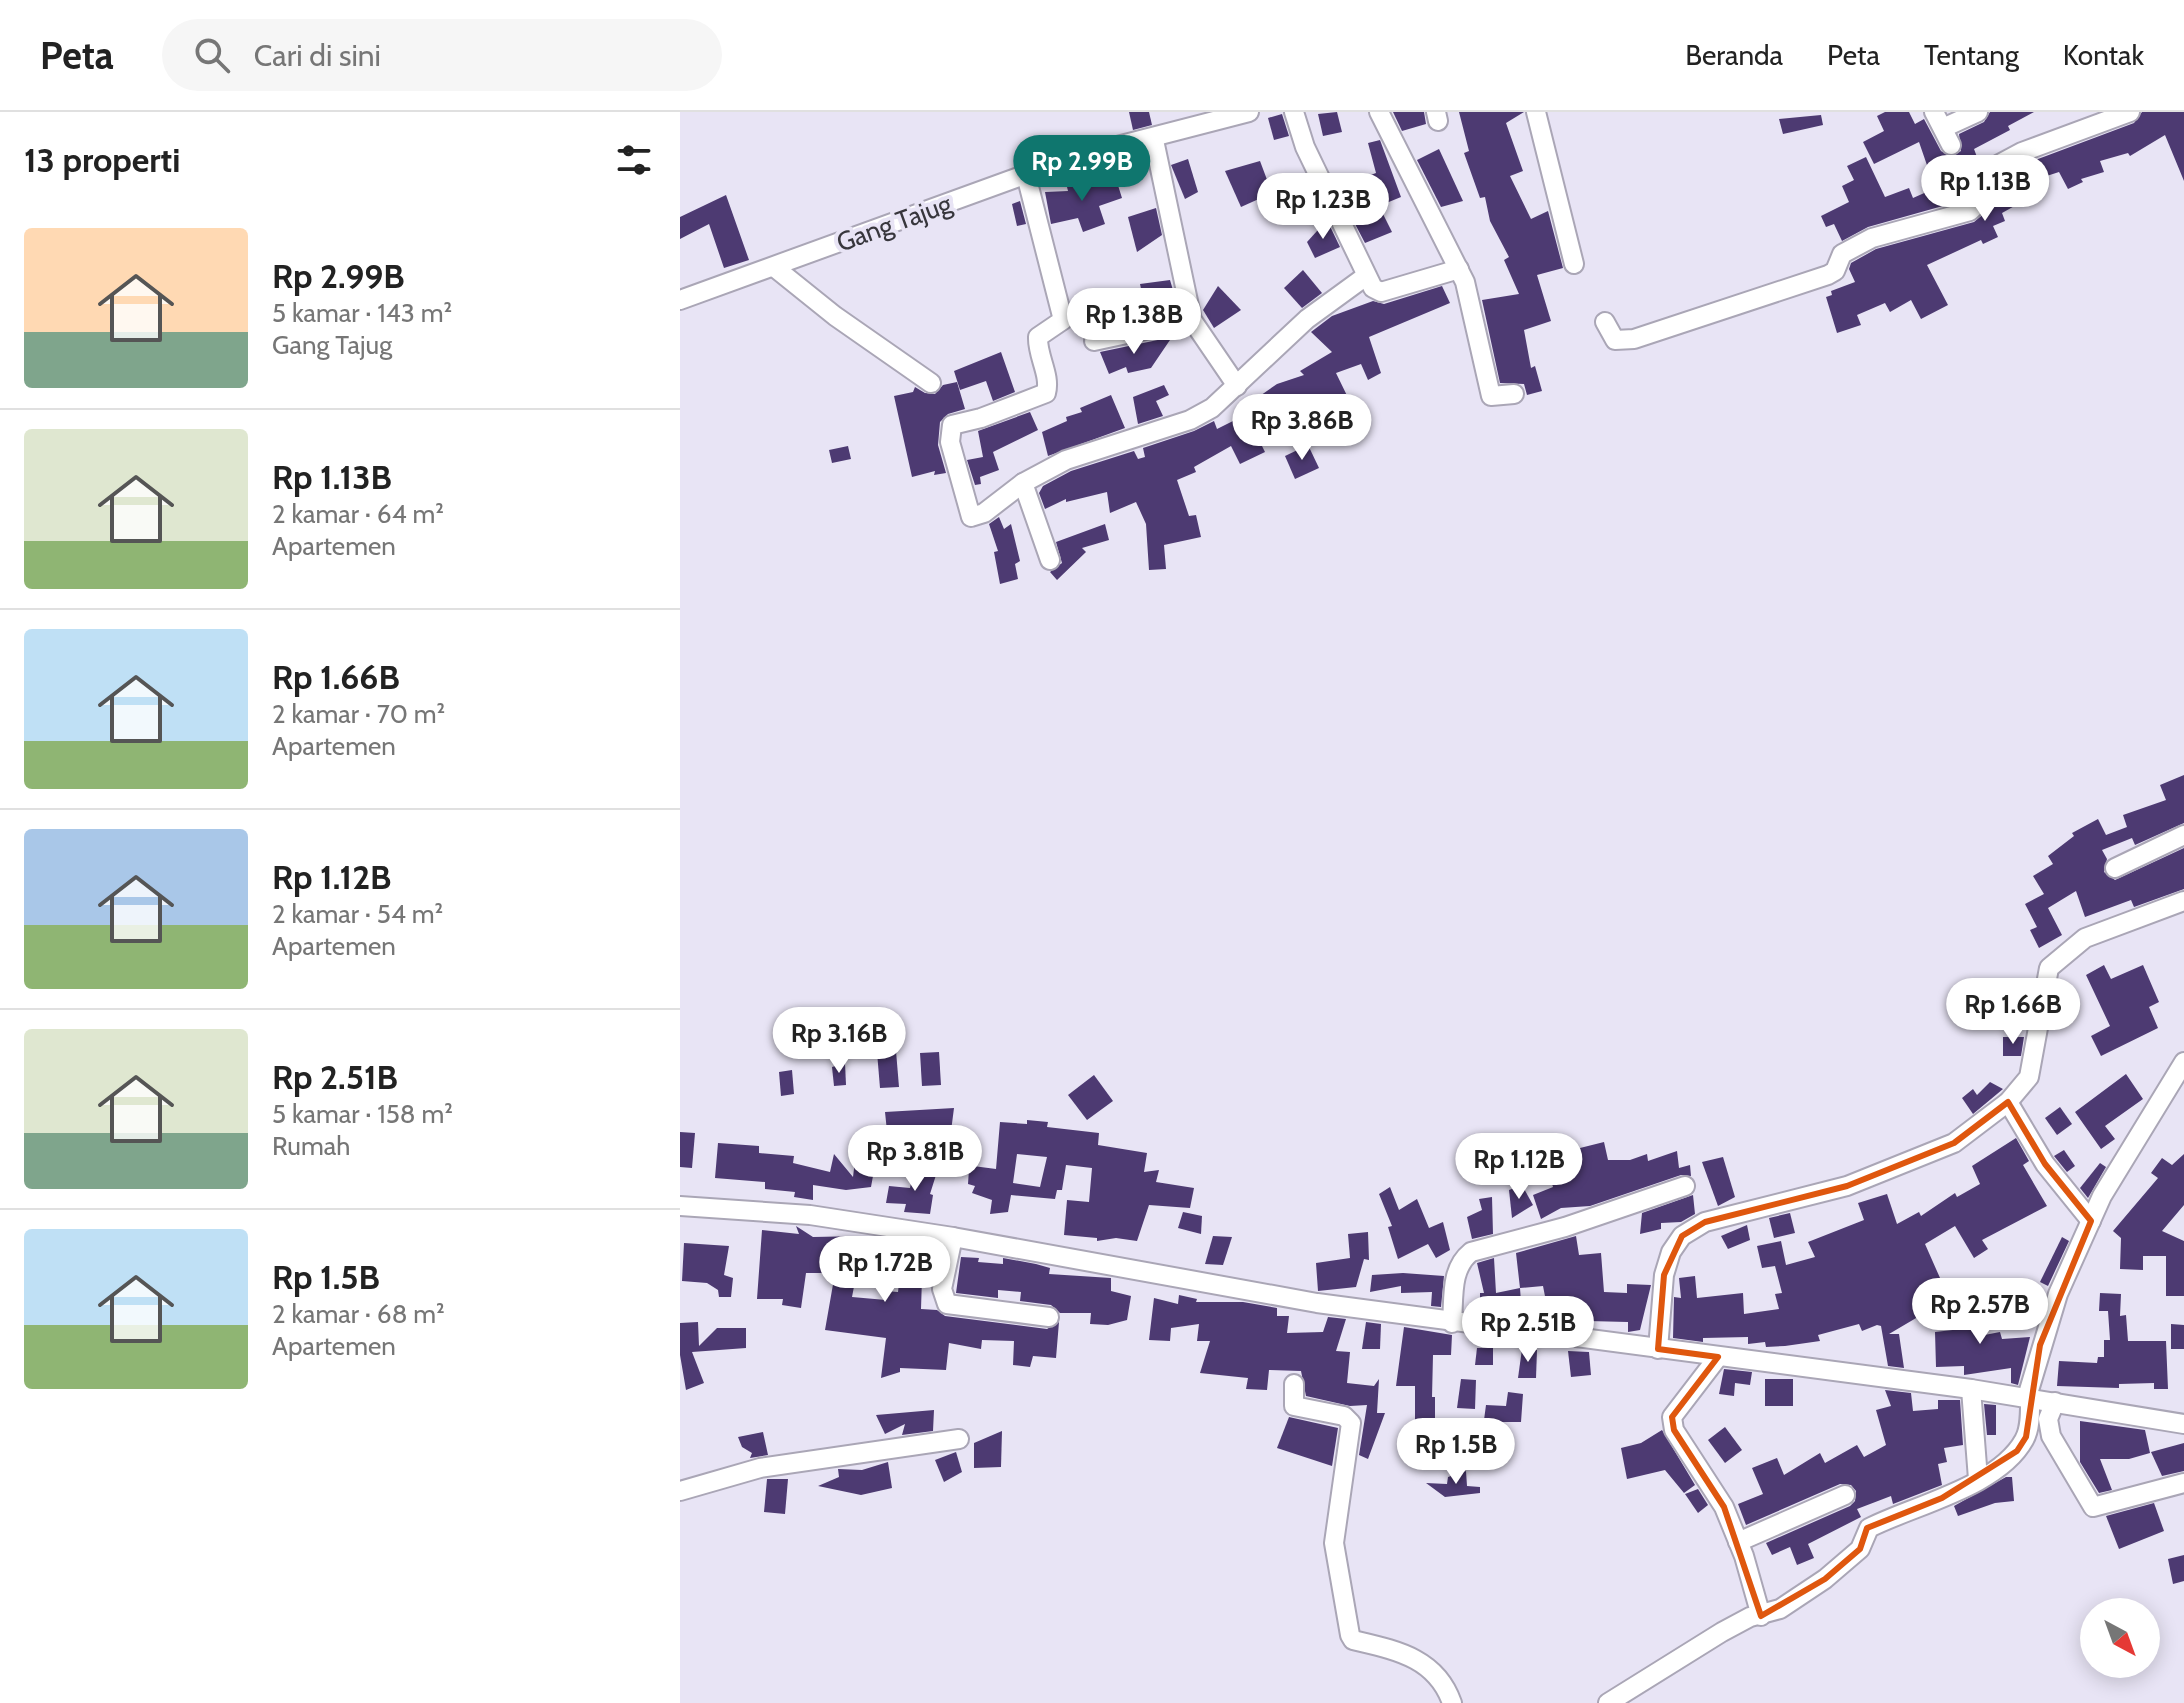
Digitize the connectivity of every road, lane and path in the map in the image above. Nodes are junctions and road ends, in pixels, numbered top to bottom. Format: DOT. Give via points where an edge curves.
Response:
graph roads {
  1 [pos="1249,112"];
  2 [pos="1294,112"];
  3 [pos="1379,112"];
  4 [pos="1536,112"];
  5 [pos="1978,112"];
  6 [pos="2130,112"];
  7 [pos="1214,116"];
  8 [pos="1943,128"];
  9 [pos="1154,140"];
  10 [pos="1026,175"];
  11 [pos="1574,264"];
  12 [pos="774,267"];
  13 [pos="1459,269"];
  14 [pos="1366,276"];
  15 [pos="680,300"];
  16 [pos="1192,320"];
  17 [pos="1605,322"];
  18 [pos="1094,341"];
  19 [pos="931,383"];
  20 [pos="1237,386"];
  21 [pos="1514,394"];
  22 [pos="1023,483"];
  23 [pos="1050,560"];
  24 [pos="2184,835"];
  25 [pos="2115,868"];
  26 [pos="2184,901"];
  27 [pos="2184,1062"];
  28 [pos="2008,1102"];
  29 [pos="1685,1186"];
  30 [pos="680,1206"];
  31 [pos="2091,1221"];
  32 [pos="953,1237"];
  33 [pos="1049,1317"];
  34 [pos="1452,1323"];
  35 [pos="1658,1349"];
  36 [pos="1718,1357"];
  37 [pos="1294,1384"];
  38 [pos="1971,1389"];
  39 [pos="2030,1397"];
  40 [pos="2054,1402"];
  41 [pos="2184,1424"];
  42 [pos="959,1439"];
  43 [pos="1976,1467"];
  44 [pos="2184,1483"];
  45 [pos="680,1491"];
  46 [pos="1845,1495"];
  47 [pos="1738,1542"];
  48 [pos="1761,1616"];
  49 [pos="1452,1703"];
  50 [pos="1608,1703"];
  1 -- 7 [label="street, Gang Tajug"];
  2 -- 14 [label="street"];
  3 -- 13 [label="street"];
  4 -- 11 [label="street"];
  5 -- 8 [label="street"];
  6 -- 17 [label="street" via="1994,167 1983,199 1970,211 1872,238 1842,254 1828,275 1634,339 1615,340"];
  7 -- 9 [label="street, Gang Tajug"];
  9 -- 10 [label="street, Gang Tajug" via="1071,158"];
  9 -- 16 [label="street"];
  10 -- 12 [label="street, Gang Tajug"];
  10 -- 22 [label="street" via="1062,308 1062,323 1038,337 1048,390 981,418 956,421 950,442 971,517"];
  12 -- 15 [label="street, Gang Tajug"];
  12 -- 19 [label="street"];
  13 -- 14 [label="street" via="1381,292"];
  13 -- 21 [label="street" via="1491,396"];
  14 -- 20 [label="street" via="1307,319"];
  16 -- 18 [label="street"];
  16 -- 20 [label="street"];
  20 -- 22 [label="street" via="1190,420 1066,460"];
  22 -- 23 [label="street"];
  24 -- 25 [label="street"];
  26 -- 28 [label="street" via="2085,938 2049,968 2029,1077"];
  27 -- 31 [label="street"];
  28 -- 31 [label="street" via="2045,1164"];
  28 -- 35 [label="street" via="1941,1149 1847,1186 1690,1230 1671,1252 1664,1275"];
  29 -- 34 [label="street" via="1471,1252 1456,1270"];
  30 -- 32 [label="street" via="810,1215"];
  31 -- 39 [label="street" via="2058,1294"];
  32 -- 33 [label="street" via="942,1289 947,1304"];
  32 -- 34 [label="street"];
  34 -- 35 [label="street"];
  35 -- 36 [label="street"];
  36 -- 38 [label="street"];
  36 -- 47 [label="street" via="1672,1417 1674,1430 1724,1507"];
  37 -- 49 [label="street" via="1294,1406 1344,1416 1351,1423 1334,1543 1350,1635 1424,1663"];
  38 -- 39 [label="street"];
  38 -- 43 [label="street"];
  39 -- 40 [label="street"];
  39 -- 43 [label="street" via="2026,1437 2017,1451"];
  40 -- 41 [label="street"];
  40 -- 44 [label="street" via="2048,1419 2051,1436 2093,1507"];
  42 -- 45 [label="street" via="760,1468"];
  43 -- 48 [label="street" via="1913,1512 1869,1528 1860,1549 1825,1579"];
  46 -- 47 [label="street"];
  47 -- 48 [label="street"];
  48 -- 50 [label="street" via="1722,1632"];
}
